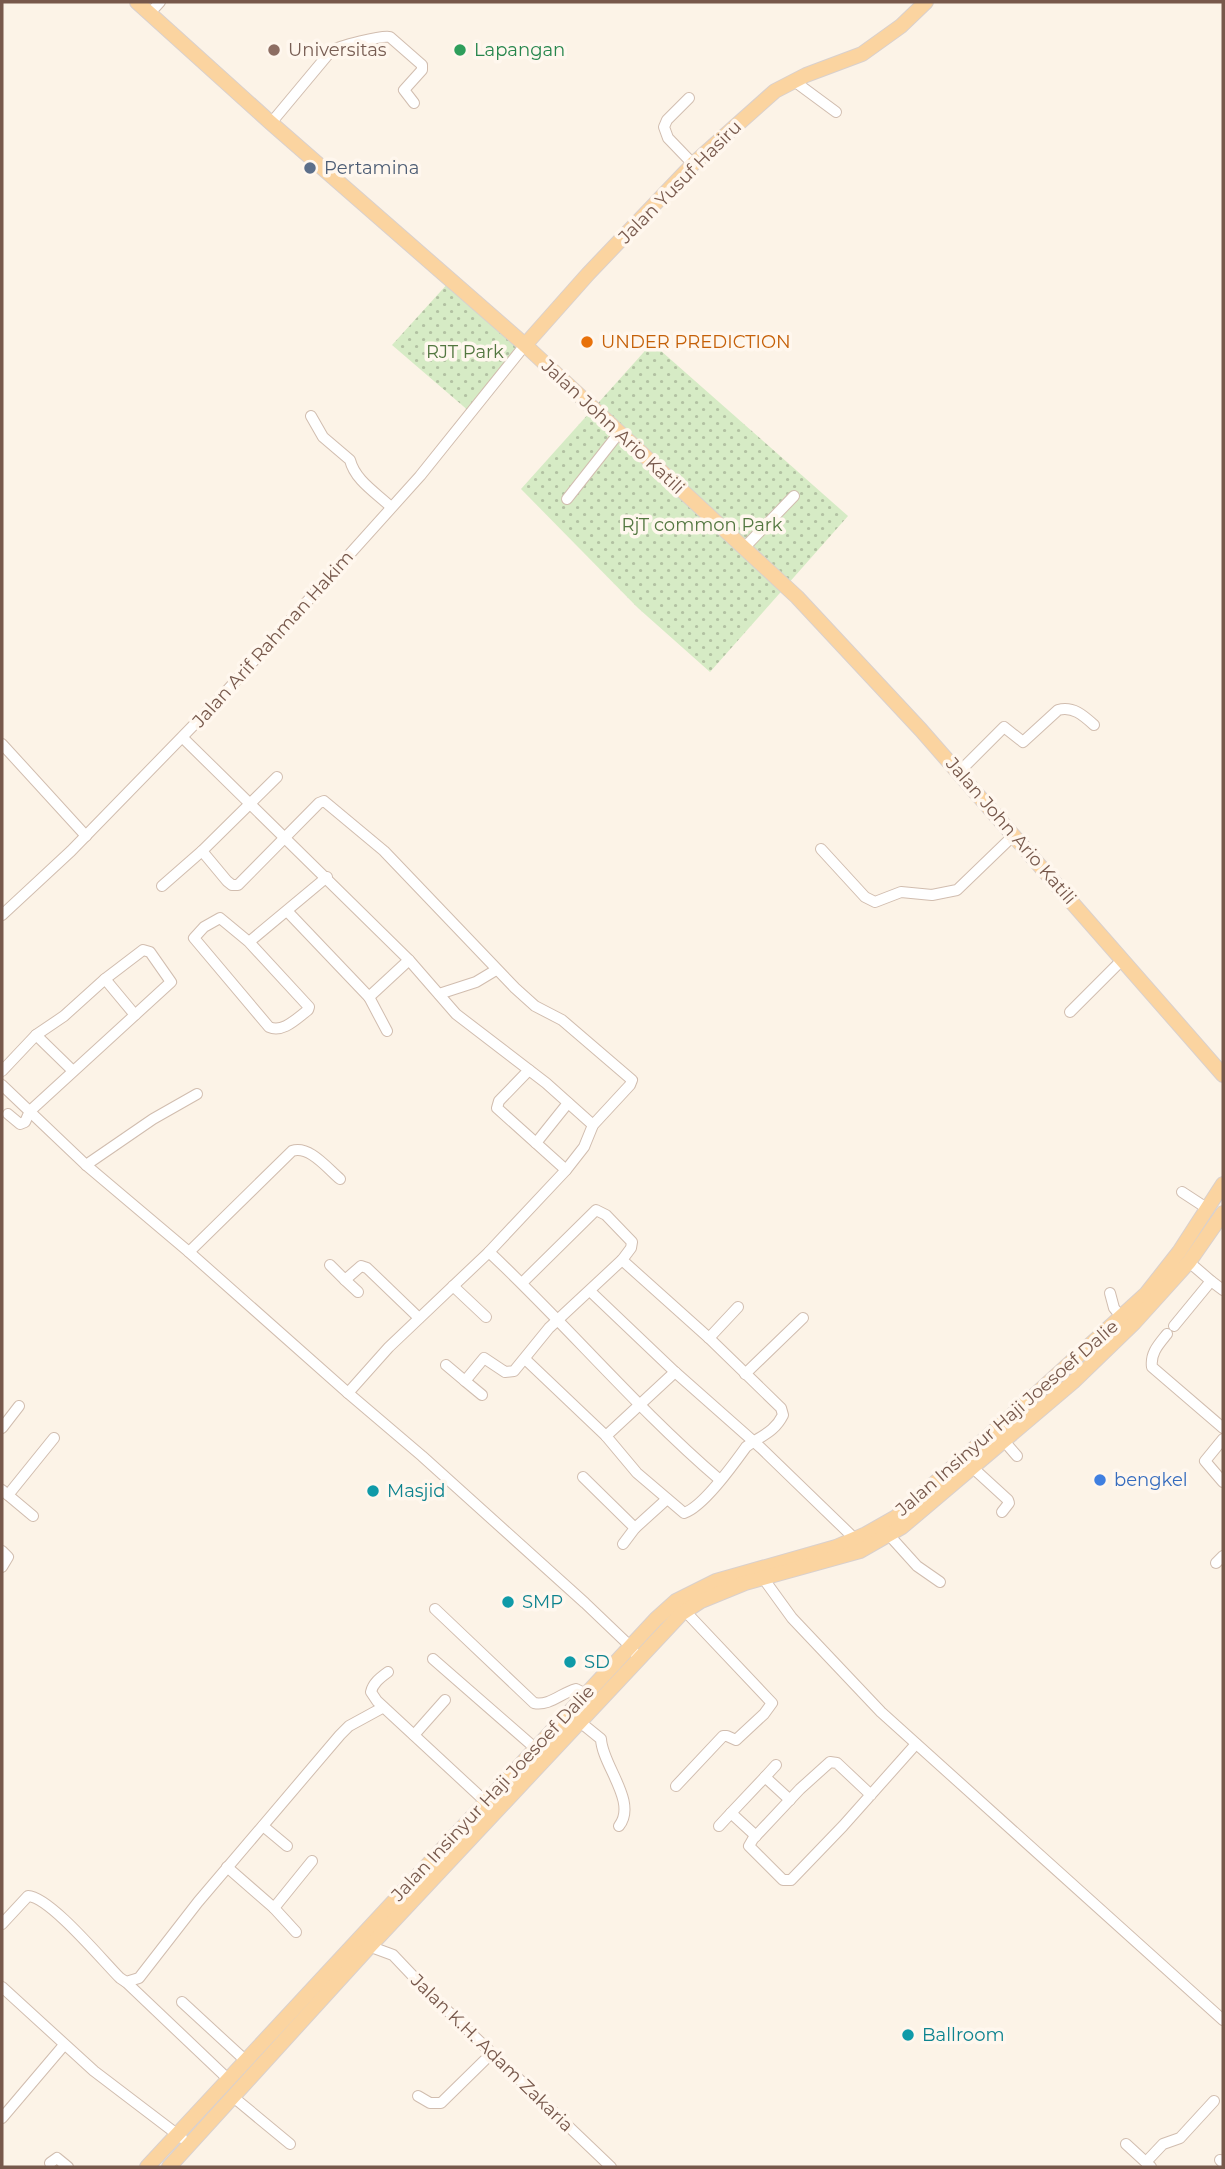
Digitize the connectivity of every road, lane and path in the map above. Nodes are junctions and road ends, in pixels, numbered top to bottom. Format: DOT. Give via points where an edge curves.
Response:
graph roads {
  1 [pos="137,2"];
  2 [pos="926,2"];
  3 [pos="155,7"];
  4 [pos="794,81"];
  5 [pos="689,98"];
  6 [pos="414,103"];
  7 [pos="836,112"];
  8 [pos="271,123"];
  9 [pos="693,164"];
  10 [pos="525,345"];
  11 [pos="311,415"];
  12 [pos="619,433"];
  13 [pos="355,447"];
  14 [pos="350,460"];
  15 [pos="794,496"];
  16 [pos="567,499"];
  17 [pos="391,507"];
  18 [pos="744,548"];
  19 [pos="1094,725"];
  20 [pos="183,738"];
  21 [pos="2,744"];
  22 [pos="959,772"];
  23 [pos="277,777"];
  24 [pos="250,804"];
  25 [pos="1014,835"];
  26 [pos="86,836"];
  27 [pos="285,836"];
  28 [pos="821,849"];
  29 [pos="202,851"];
  30 [pos="327,877"];
  31 [pos="162,886"];
  32 [pos="287,911"];
  33 [pos="2,915"];
  34 [pos="249,942"];
  35 [pos="1123,959"];
  36 [pos="410,960"];
  37 [pos="496,970"];
  38 [pos="105,979"];
  39 [pos="439,994"];
  40 [pos="369,997"];
  41 [pos="1070,1012"];
  42 [pos="135,1016"];
  43 [pos="387,1031"];
  44 [pos="36,1035"];
  45 [pos="529,1070"];
  46 [pos="2,1071"];
  47 [pos="73,1071"];
  48 [pos="1223,1075"];
  49 [pos="2,1085"];
  50 [pos="197,1094"];
  51 [pos="568,1103"];
  52 [pos="30,1111"];
  53 [pos="8,1114"];
  54 [pos="593,1125"];
  55 [pos="536,1143"];
  56 [pos="86,1164"];
  57 [pos="566,1170"];
  58 [pos="340,1179"];
  59 [pos="1223,1184"];
  60 [pos="1182,1192"];
  61 [pos="1208,1209"];
  62 [pos="1223,1213"];
  63 [pos="190,1252"];
  64 [pos="489,1252"];
  65 [pos="622,1260"];
  66 [pos="1189,1262"];
  67 [pos="330,1265"];
  68 [pos="345,1280"];
  69 [pos="1211,1281"];
  70 [pos="522,1283"];
  71 [pos="453,1286"];
  72 [pos="1223,1290"];
  73 [pos="358,1292"];
  74 [pos="591,1292"];
  75 [pos="1110,1293"];
  76 [pos="738,1307"];
  77 [pos="485,1317"];
  78 [pos="419,1318"];
  79 [pos="803,1318"];
  80 [pos="1122,1318"];
  81 [pos="559,1321"];
  82 [pos="709,1338"];
  83 [pos="525,1359"];
  84 [pos="446,1365"];
  85 [pos="675,1372"];
  86 [pos="746,1374"];
  87 [pos="465,1381"];
  88 [pos="348,1393"];
  89 [pos="482,1395"];
  90 [pos="639,1405"];
  91 [pos="19,1406"];
  92 [pos="2,1428"];
  93 [pos="1223,1428"];
  94 [pos="606,1436"];
  95 [pos="54,1438"];
  96 [pos="1223,1439"];
  97 [pos="1004,1441"];
  98 [pos="757,1445"];
  99 [pos="1017,1456"];
  100 [pos="973,1468"];
  101 [pos="583,1477"];
  102 [pos="720,1480"];
  103 [pos="1223,1482"];
  104 [pos="5,1492"];
  105 [pos="667,1499"];
  106 [pos="1002,1512"];
  107 [pos="33,1516"];
  108 [pos="635,1528"];
  109 [pos="889,1535"];
  110 [pos="855,1539"];
  111 [pos="623,1544"];
  112 [pos="2,1551"];
  113 [pos="2,1567"];
  114 [pos="763,1578"];
  115 [pos="940,1582"];
  116 [pos="435,1609"];
  117 [pos="685,1611"];
  118 [pos="630,1646"];
  119 [pos="433,1659"];
  120 [pos="639,1659"];
  121 [pos="388,1672"];
  122 [pos="586,1694"];
  123 [pos="445,1700"];
  124 [pos="382,1708"];
  125 [pos="580,1722"];
  126 [pos="414,1735"];
  127 [pos="916,1744"];
  128 [pos="535,1748"];
  129 [pos="776,1765"];
  130 [pos="765,1777"];
  131 [pos="676,1786"];
  132 [pos="871,1795"];
  133 [pos="790,1800"];
  134 [pos="486,1802"];
  135 [pos="731,1813"];
  136 [pos="263,1826"];
  137 [pos="619,1826"];
  138 [pos="719,1826"];
  139 [pos="756,1836"];
  140 [pos="287,1846"];
  141 [pos="312,1861"];
  142 [pos="227,1867"];
  143 [pos="274,1908"];
  144 [pos="2,1924"];
  145 [pos="296,1932"];
  146 [pos="363,1944"];
  147 [pos="126,1982"];
  148 [pos="4,1993"];
  149 [pos="182,2002"];
  150 [pos="1223,2020"];
  151 [pos="64,2045"];
  152 [pos="492,2053"];
  153 [pos="245,2060"];
  154 [pos="228,2079"];
  155 [pos="418,2095"];
  156 [pos="232,2096"];
  157 [pos="1214,2101"];
  158 [pos="2,2118"];
  159 [pos="177,2134"];
  160 [pos="290,2144"];
  161 [pos="1126,2144"];
  162 [pos="190,2145"];
  163 [pos="50,2163"];
  164 [pos="1148,2164"];
  165 [pos="68,2167"];
  166 [pos="147,2167"];
  167 [pos="169,2167"];
  168 [pos="611,2167"];
  1 -- 3 [label="main road, Jalan John Ario Katili"];
  2 -- 4 [label="main road, Jalan Yusuf Hasiru" via="862,54"];
  3 -- 8 [label="main road, Jalan John Ario Katili"];
  4 -- 7 [label="street"];
  4 -- 9 [label="main road, Jalan Yusuf Hasiru" via="775,91"];
  5 -- 9 [label="street" via="664,127 668,138"];
  6 -- 8 [label="street" via="404,90 423,66 384,36 331,51"];
  8 -- 10 [label="main road, Jalan John Ario Katili"];
  9 -- 10 [label="main road, Jalan Yusuf Hasiru"];
  10 -- 12 [label="main road, Jalan John Ario Katili"];
  10 -- 17 [label="street, Jalan Arif Rahman Hakim"];
  11 -- 14 [label="street" via="323,437"];
  12 -- 16 [label="street"];
  12 -- 18 [label="main road, Jalan John Ario Katili"];
  13 -- 14 [label="street"];
  14 -- 17 [label="street" via="351,469"];
  15 -- 18 [label="street"];
  17 -- 20 [label="street, Jalan Arif Rahman Hakim"];
  18 -- 22 [label="main road, Jalan John Ario Katili" via="797,597"];
  19 -- 22 [label="street" via="1080,712 1064,709 1023,742 1004,727"];
  20 -- 24 [label="street"];
  20 -- 26 [label="street, Jalan Arif Rahman Hakim"];
  21 -- 26 [label="street"];
  22 -- 25 [label="main road, Jalan John Ario Katili"];
  23 -- 24 [label="street"];
  24 -- 27 [label="street"];
  24 -- 29 [label="street"];
  25 -- 28 [label="street" via="957,890 932,895 901,892 875,902"];
  25 -- 35 [label="main road, Jalan John Ario Katili"];
  26 -- 33 [label="street, Jalan Arif Rahman Hakim"];
  27 -- 29 [label="street" via="235,886"];
  27 -- 30 [label="street"];
  27 -- 37 [label="street" via="319,803 327,802 384,851"];
  29 -- 31 [label="street"];
  30 -- 32 [label="street"];
  30 -- 36 [label="street"];
  32 -- 34 [label="street"];
  32 -- 40 [label="street"];
  34 -- 34 [label="street" via="220,918 194,938 269,1027 283,1028 309,1007"];
  35 -- 41 [label="street"];
  35 -- 48 [label="main road, Jalan John Ario Katili"];
  36 -- 39 [label="street"];
  36 -- 40 [label="street"];
  37 -- 39 [label="street"];
  37 -- 54 [label="street" via="632,1080"];
  38 -- 42 [label="street"];
  38 -- 42 [label="street" via="139,952 150,952 171,982"];
  38 -- 44 [label="street"];
  39 -- 45 [label="street" via="456,1014"];
  40 -- 43 [label="street"];
  42 -- 47 [label="street"];
  44 -- 46 [label="street"];
  44 -- 47 [label="street"];
  45 -- 51 [label="street"];
  45 -- 55 [label="street" via="497,1108"];
  47 -- 52 [label="street"];
  49 -- 52 [label="street"];
  50 -- 56 [label="street"];
  51 -- 54 [label="street"];
  51 -- 55 [label="street"];
  52 -- 53 [label="street" via="20,1124"];
  52 -- 56 [label="street"];
  54 -- 57 [label="street" via="584,1147"];
  55 -- 57 [label="street"];
  56 -- 63 [label="street"];
  57 -- 64 [label="street"];
  58 -- 63 [label="street" via="307,1151 292,1151"];
  59 -- 61 [label="main road, Jalan Insinyur Haji Joesoef Dalie"];
  60 -- 61 [label="street"];
  61 -- 80 [label="main road, Jalan Insinyur Haji Joesoef Dalie" via="1146,1294"];
  62 -- 66 [label="main road, Jalan Insinyur Haji Joesoef Dalie"];
  63 -- 88 [label="street"];
  64 -- 70 [label="street"];
  64 -- 71 [label="street"];
  65 -- 70 [label="street" via="631,1248 631,1239 596,1210"];
  65 -- 74 [label="street"];
  65 -- 82 [label="street"];
  66 -- 69 [label="street"];
  66 -- 97 [label="main road, Jalan Insinyur Haji Joesoef Dalie" via="1134,1324"];
  67 -- 68 [label="street"];
  68 -- 73 [label="street"];
  68 -- 78 [label="street" via="363,1266"];
  69 -- 72 [label="street"];
  69 -- 93 [label="street" via="1151,1360 1152,1367"];
  70 -- 81 [label="street"];
  71 -- 77 [label="street"];
  71 -- 78 [label="street"];
  74 -- 81 [label="street"];
  74 -- 85 [label="street"];
  75 -- 80 [label="street"];
  76 -- 82 [label="street"];
  78 -- 88 [label="street"];
  79 -- 86 [label="street"];
  80 -- 110 [label="main road, Jalan Insinyur Haji Joesoef Dalie" via="918,1499"];
  81 -- 83 [label="street"];
  81 -- 90 [label="street"];
  82 -- 86 [label="street"];
  83 -- 87 [label="street" via="509,1372 484,1358"];
  83 -- 94 [label="street"];
  84 -- 87 [label="street"];
  85 -- 90 [label="street"];
  85 -- 98 [label="street"];
  86 -- 98 [label="street" via="783,1415"];
  87 -- 89 [label="street"];
  88 -- 118 [label="street"];
  90 -- 94 [label="street"];
  90 -- 102 [label="street"];
  91 -- 92 [label="street"];
  94 -- 105 [label="street"];
  95 -- 104 [label="street"];
  96 -- 103 [label="street" via="1205,1461"];
  97 -- 99 [label="street"];
  97 -- 100 [label="main road, Jalan Insinyur Haji Joesoef Dalie"];
  98 -- 102 [label="street"];
  98 -- 110 [label="street"];
  100 -- 106 [label="street" via="1008,1500"];
  100 -- 109 [label="main road, Jalan Insinyur Haji Joesoef Dalie"];
  101 -- 108 [label="street"];
  102 -- 105 [label="street" via="686,1513"];
  104 -- 107 [label="street"];
  105 -- 108 [label="street"];
  108 -- 111 [label="street"];
  109 -- 114 [label="main road, Jalan Insinyur Haji Joesoef Dalie" via="860,1551"];
  109 -- 115 [label="street" via="917,1566"];
  110 -- 118 [label="main road, Jalan Insinyur Haji Joesoef Dalie" via="704,1586 676,1601"];
  112 -- 113 [label="street" via="8,1558"];
  114 -- 117 [label="main road, Jalan Insinyur Haji Joesoef Dalie" via="718,1593"];
  114 -- 127 [label="street" via="792,1618"];
  116 -- 122 [label="street" via="534,1703 576,1689"];
  117 -- 120 [label="main road, Jalan Insinyur Haji Joesoef Dalie"];
  117 -- 131 [label="street" via="772,1703 736,1740 723,1736"];
  118 -- 120 [label="street"];
  118 -- 122 [label="main road, Jalan Insinyur Haji Joesoef Dalie"];
  119 -- 128 [label="street"];
  120 -- 125 [label="main road, Jalan Insinyur Haji Joesoef Dalie"];
  121 -- 124 [label="street" via="371,1692"];
  122 -- 128 [label="main road, Jalan Insinyur Haji Joesoef Dalie"];
  123 -- 126 [label="street"];
  124 -- 126 [label="street"];
  124 -- 136 [label="street" via="349,1726"];
  125 -- 137 [label="street" via="601,1740 603,1755 616,1779 625,1812"];
  125 -- 146 [label="main road, Jalan Insinyur Haji Joesoef Dalie"];
  126 -- 134 [label="street"];
  127 -- 132 [label="street"];
  127 -- 150 [label="street"];
  128 -- 134 [label="main road, Jalan Insinyur Haji Joesoef Dalie"];
  129 -- 130 [label="street"];
  130 -- 133 [label="street"];
  130 -- 135 [label="street"];
  132 -- 133 [label="street" via="834,1762"];
  132 -- 139 [label="street" via="789,1881 749,1846"];
  133 -- 139 [label="street"];
  134 -- 146 [label="main road, Jalan Insinyur Haji Joesoef Dalie"];
  135 -- 138 [label="street"];
  135 -- 139 [label="street"];
  136 -- 140 [label="street"];
  136 -- 142 [label="street"];
  141 -- 143 [label="street"];
  142 -- 143 [label="street"];
  142 -- 147 [label="street" via="139,1978"];
  143 -- 145 [label="street"];
  144 -- 147 [label="street" via="27,1896 39,1898"];
  146 -- 152 [label="street, Jalan K.H. Adam Zakaria" via="393,1955"];
  146 -- 153 [label="main road, Jalan Insinyur Haji Joesoef Dalie"];
  146 -- 156 [label="main road, Jalan Insinyur Haji Joesoef Dalie"];
  147 -- 154 [label="street"];
  148 -- 151 [label="street"];
  149 -- 153 [label="street"];
  151 -- 158 [label="street"];
  151 -- 159 [label="street"];
  152 -- 155 [label="street" via="441,2103 430,2103"];
  152 -- 168 [label="street, Jalan K.H. Adam Zakaria"];
  153 -- 154 [label="main road, Jalan Insinyur Haji Joesoef Dalie"];
  154 -- 159 [label="main road, Jalan Insinyur Haji Joesoef Dalie"];
  156 -- 160 [label="street"];
  156 -- 162 [label="main road, Jalan Insinyur Haji Joesoef Dalie"];
  157 -- 164 [label="street" via="1180,2138 1163,2144"];
  159 -- 162 [label="street"];
  159 -- 166 [label="main road, Jalan Insinyur Haji Joesoef Dalie"];
  161 -- 164 [label="street"];
  162 -- 167 [label="main road, Jalan Insinyur Haji Joesoef Dalie"];
  163 -- 165 [label="street" via="57,2158"];
}
